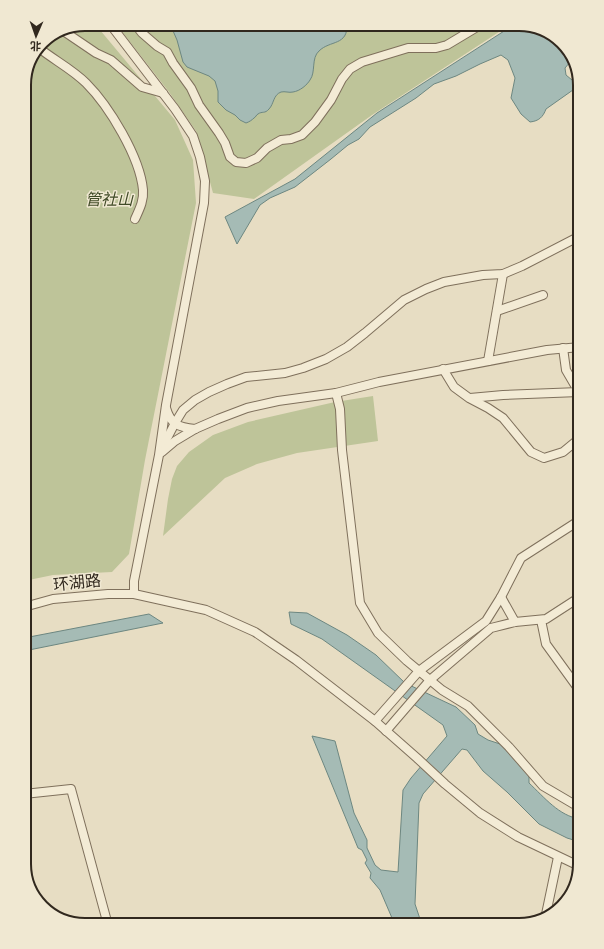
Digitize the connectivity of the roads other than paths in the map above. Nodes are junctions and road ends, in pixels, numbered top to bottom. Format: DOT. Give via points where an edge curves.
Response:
graph roads {
  1 [pos="115,31"];
  2 [pos="140,31"];
  3 [pos="470,31"];
  4 [pos="68,34"];
  5 [pos="50,56"];
  6 [pos="163,93"];
  7 [pos="135,219"];
  8 [pos="573,240"];
  9 [pos="503,274"];
  10 [pos="543,295"];
  11 [pos="496,310"];
  12 [pos="573,347"];
  13 [pos="563,348"];
  14 [pos="488,361"];
  15 [pos="443,369"];
  16 [pos="573,382"];
  17 [pos="336,393"];
  18 [pos="573,393"];
  19 [pos="469,398"];
  20 [pos="166,405"];
  21 [pos="175,423"];
  22 [pos="195,429"];
  23 [pos="573,444"];
  24 [pos="159,455"];
  25 [pos="573,525"];
  26 [pos="134,594"];
  27 [pos="500,597"];
  28 [pos="573,602"];
  29 [pos="31,605"];
  30 [pos="541,620"];
  31 [pos="516,622"];
  32 [pos="488,625"];
  33 [pos="419,671"];
  34 [pos="430,680"];
  35 [pos="573,681"];
  36 [pos="375,721"];
  37 [pos="386,731"];
  38 [pos="31,793"];
  39 [pos="573,804"];
  40 [pos="558,857"];
  41 [pos="573,863"];
  42 [pos="547,910"];
  43 [pos="106,918"];
  1 -- 6 [label="street"];
  2 -- 3 [label="street" via="167,52 191,88 198,105 219,133 230,157 236,162 257,158 281,140 302,135 315,122 350,69 362,62 408,48 436,48 447,45"];
  4 -- 6 [label="street" via="111,60 142,87"];
  5 -- 7 [label="street" via="86,83 105,106 129,145 139,170 143,191 141,206"];
  6 -- 20 [label="street" via="193,136 205,181 204,203"];
  8 -- 9 [label="street"];
  9 -- 11 [label="street"];
  9 -- 21 [label="street" via="444,282 426,289 404,300 348,347 303,368 246,377 227,384 195,400 183,410"];
  10 -- 11 [label="street"];
  11 -- 14 [label="street"];
  12 -- 13 [label="street"];
  13 -- 14 [label="street"];
  13 -- 16 [label="street" via="566,370"];
  14 -- 15 [label="street"];
  15 -- 17 [label="street"];
  15 -- 19 [label="street" via="454,387"];
  17 -- 22 [label="street" via="247,408"];
  17 -- 33 [label="street" via="340,409 342,450 360,603 378,633"];
  18 -- 19 [label="street"];
  19 -- 23 [label="street" via="503,418 531,452 544,458 564,452"];
  20 -- 21 [label="street" via="169,416"];
  20 -- 24 [label="street"];
  21 -- 22 [label="street" via="184,428"];
  21 -- 24 [label="street"];
  22 -- 24 [label="street"];
  24 -- 26 [label="street" via="134,582"];
  25 -- 27 [label="street" via="521,558"];
  26 -- 29 [label="street, 环湖路" via="53,599"];
  26 -- 36 [label="street, 环湖路" via="206,610 256,632"];
  27 -- 31 [label="street"];
  27 -- 32 [label="street"];
  28 -- 30 [label="street" via="546,620"];
  30 -- 31 [label="street"];
  30 -- 35 [label="street" via="546,644"];
  31 -- 32 [label="street"];
  32 -- 33 [label="street"];
  32 -- 34 [label="street"];
  33 -- 34 [label="street"];
  33 -- 36 [label="street"];
  34 -- 37 [label="street"];
  34 -- 39 [label="street" via="468,706 543,786"];
  36 -- 37 [label="street, 环湖路"];
  37 -- 40 [label="street, 环湖路" via="480,813 518,837"];
  38 -- 43 [label="street" via="71,789"];
  40 -- 41 [label="street, 环湖路"];
  40 -- 42 [label="street"];
}
